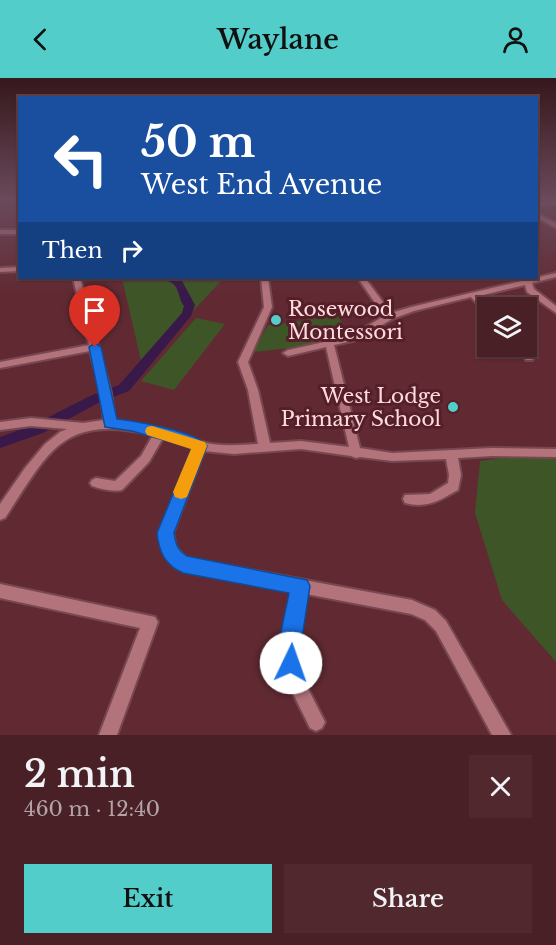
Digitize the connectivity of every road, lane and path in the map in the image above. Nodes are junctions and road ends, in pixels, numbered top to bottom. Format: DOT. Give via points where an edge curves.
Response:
graph roads {
  1 [pos="0,232"];
  2 [pos="18,232"];
  3 [pos="18,269"];
  4 [pos="0,270"];
  5 [pos="556,275"];
  6 [pos="76,279"];
  7 [pos="265,279"];
  8 [pos="362,279"];
  9 [pos="529,286"];
  10 [pos="477,293"];
  11 [pos="480,297"];
  12 [pos="556,310"];
  13 [pos="389,317"];
  14 [pos="330,346"];
  15 [pos="95,347"];
  16 [pos="288,353"];
  17 [pos="0,365"];
  18 [pos="110,423"];
  19 [pos="0,426"];
  20 [pos="84,426"];
  21 [pos="160,433"];
  22 [pos="200,446"];
  23 [pos="265,448"];
  24 [pos="556,453"];
  25 [pos="356,454"];
  26 [pos="452,454"];
  27 [pos="96,483"];
  28 [pos="409,499"];
  29 [pos="0,513"];
  30 [pos="300,586"];
  31 [pos="0,591"];
  32 [pos="316,722"];
  33 [pos="108,735"];
  34 [pos="502,735"];
  1 -- 2 [label="street"];
  3 -- 4 [label="street"];
  5 -- 9 [label="street"];
  6 -- 15 [label="street"];
  7 -- 23 [label="street" via="268,307 243,362"];
  8 -- 13 [label="street"];
  9 -- 10 [label="street" via="513,285"];
  9 -- 12 [label="street"];
  10 -- 11 [label="street"];
  10 -- 13 [label="street"];
  13 -- 14 [label="street" via="354,338"];
  14 -- 16 [label="street"];
  14 -- 25 [label="street"];
  15 -- 17 [label="street"];
  15 -- 18 [label="street"];
  18 -- 20 [label="street"];
  18 -- 21 [label="street"];
  19 -- 20 [label="street" via="31,422"];
  20 -- 29 [label="street" via="50,445"];
  21 -- 22 [label="street"];
  21 -- 27 [label="street" via="145,459 118,486"];
  22 -- 23 [label="street"];
  22 -- 30 [label="street" via="166,533 174,558 183,564"];
  23 -- 25 [label="street" via="301,445"];
  24 -- 26 [label="street"];
  25 -- 26 [label="street"];
  26 -- 28 [label="street" via="454,486 424,505"];
  30 -- 32 [label="street" via="289,651 292,675"];
  30 -- 34 [label="street" via="412,607 430,615 441,626"];
  31 -- 33 [label="street" via="150,622"];
}
